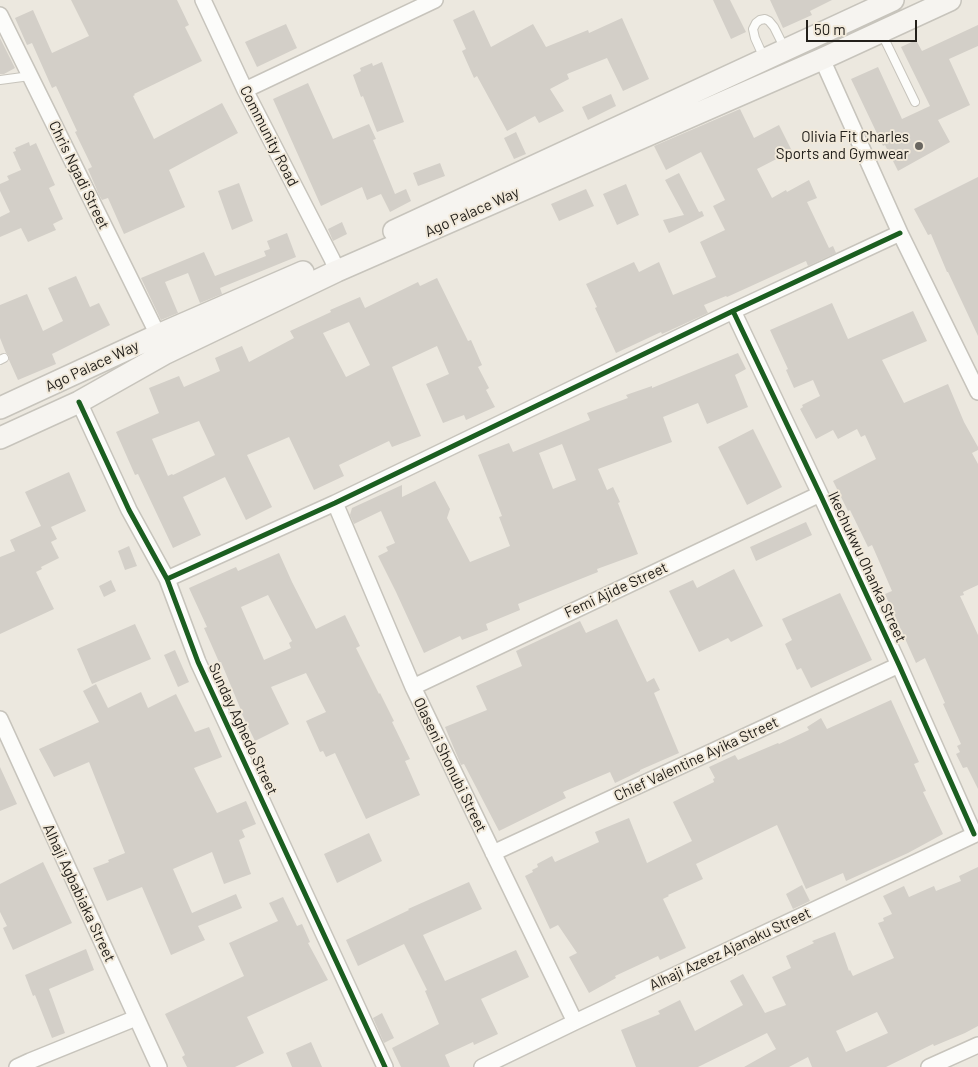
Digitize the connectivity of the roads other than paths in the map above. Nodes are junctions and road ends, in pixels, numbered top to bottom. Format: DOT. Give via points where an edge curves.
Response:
graph roads {
  1 [pos="203,0"];
  2 [pos="434,0"];
  3 [pos="893,0"];
  4 [pos="950,0"];
  5 [pos="0,15"];
  6 [pos="881,32"];
  7 [pos="785,49"];
  8 [pos="764,59"];
  9 [pos="822,59"];
  10 [pos="30,76"];
  11 [pos="0,80"];
  12 [pos="245,90"];
  13 [pos="915,102"];
  14 [pos="900,233"];
  15 [pos="335,265"];
  16 [pos="733,311"];
  17 [pos="158,335"];
  18 [pos="978,392"];
  19 [pos="79,402"];
  20 [pos="0,408"];
  21 [pos="0,438"];
  22 [pos="820,494"];
  23 [pos="335,504"];
  24 [pos="166,580"];
  25 [pos="899,665"];
  26 [pos="413,687"];
  27 [pos="0,719"];
  28 [pos="976,834"];
  29 [pos="493,853"];
  30 [pos="136,1018"];
  31 [pos="575,1022"];
  32 [pos="978,1045"];
  33 [pos="17,1067"];
  34 [pos="159,1067"];
  35 [pos="385,1067"];
  36 [pos="482,1067"];
  37 [pos="929,1067"];
  1 -- 12 [label="street, Community Road"];
  2 -- 12 [label="street"];
  3 -- 7 [label="main road, Ago Palace Way"];
  4 -- 6 [label="main road, Ago Palace Way"];
  5 -- 10 [label="street, Chris Ngadi Street"];
  6 -- 9 [label="main road, Ago Palace Way"];
  6 -- 13 [label="lane"];
  7 -- 8 [label="main road, Ago Palace Way"];
  7 -- 8 [label="lane" via="769,21 760,20 753,29"];
  8 -- 15 [label="main road, Ago Palace Way"];
  9 -- 14 [label="street"];
  9 -- 15 [label="main road, Ago Palace Way"];
  10 -- 11 [label="lane"];
  10 -- 17 [label="street, Chris Ngadi Street"];
  12 -- 15 [label="street, Community Road"];
  14 -- 16 [label="street"];
  14 -- 18 [label="street"];
  15 -- 17 [label="main road, Ago Palace Way"];
  15 -- 19 [label="main road, Ago Palace Way"];
  16 -- 22 [label="street, Ikechukwu Ohanka Street"];
  16 -- 23 [label="street"];
  17 -- 20 [label="main road, Ago Palace Way"];
  19 -- 21 [label="main road, Ago Palace Way"];
  19 -- 24 [label="street, Sunday Aghedo Street" via="129,510"];
  22 -- 25 [label="street, Ikechukwu Ohanka Street"];
  22 -- 26 [label="street, Femi Ajide Street"];
  23 -- 24 [label="street"];
  23 -- 26 [label="street, Olaseni Shonubi Street"];
  24 -- 35 [label="street, Sunday Aghedo Street" via="198,662"];
  25 -- 28 [label="street, Ikechukwu Ohanka Street"];
  25 -- 29 [label="street, Chief Valentine Ayika Street"];
  26 -- 29 [label="street, Olaseni Shonubi Street"];
  27 -- 30 [label="street, Alhaji Agbabiaka Street"];
  28 -- 31 [label="street, Alhaji Azeez Ajanaku Street"];
  29 -- 31 [label="street, Olaseni Shonubi Street"];
  30 -- 33 [label="street"];
  30 -- 34 [label="street, Alhaji Agbabiaka Street"];
  31 -- 36 [label="street, Alhaji Azeez Ajanaku Street"];
  32 -- 37 [label="street"];
}
